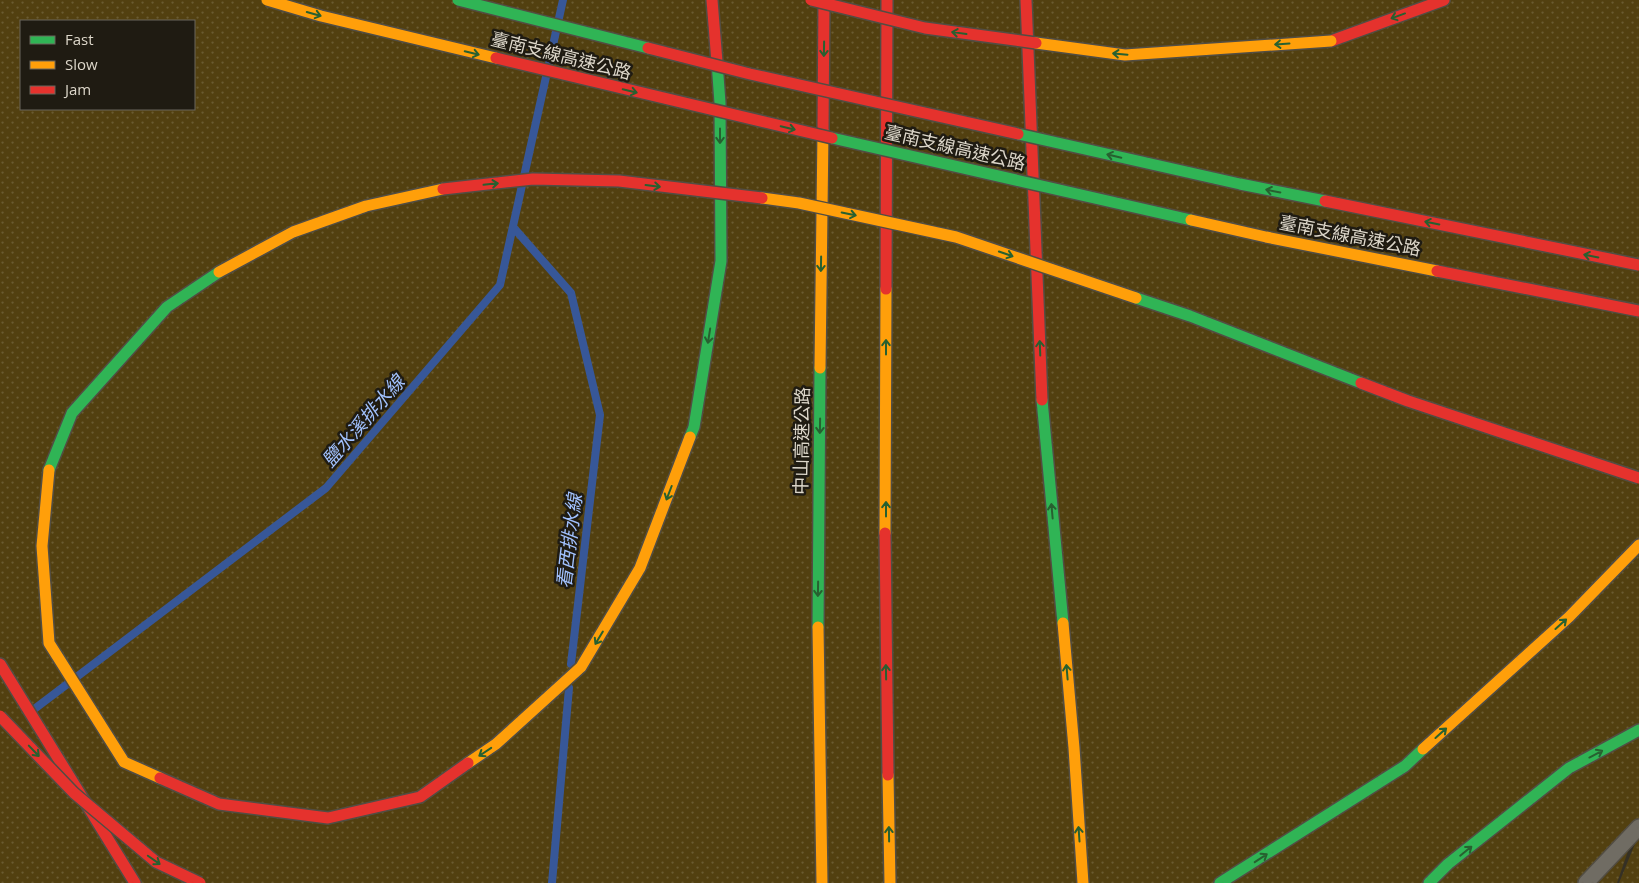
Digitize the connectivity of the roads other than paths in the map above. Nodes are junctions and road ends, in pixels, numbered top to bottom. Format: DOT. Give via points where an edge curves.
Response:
graph roads {
  1 [pos="267,0"];
  2 [pos="458,0"];
  3 [pos="712,0"];
  4 [pos="811,0"];
  5 [pos="824,0"];
  6 [pos="887,0"];
  7 [pos="1026,0"];
  8 [pos="1444,0"];
  9 [pos="1639,265"];
  10 [pos="1639,311"];
  11 [pos="1639,478"];
  12 [pos="1639,545"];
  13 [pos="0,664"];
  14 [pos="0,716"];
  15 [pos="1639,730"];
  16 [pos="1639,827"];
  17 [pos="135,883"];
  18 [pos="200,883"];
  19 [pos="822,883"];
  20 [pos="890,883"];
  21 [pos="1083,883"];
  22 [pos="1220,883"];
  23 [pos="1429,883"];
  24 [pos="1586,883"];
  1 -- 10 [label="highway, 臺南支線高速公路, one-way, bridge" via="691,106 1266,238"];
  9 -- 2 [label="highway, 臺南支線高速公路, one-way, bridge" via="1240,184 942,118 750,74"];
  3 -- 11 [label="highway, one-way, bridge" via="720,103 721,261 694,427 640,568 582,667 496,744 420,797 328,818 219,804 124,762 49,642 42,546 49,467 72,413 167,307 226,268 293,232 366,206 443,190 533,180 619,181 799,204 956,237 1190,316 1408,401"];
  8 -- 4 [label="highway, one-way, bridge" via="1331,41 1125,55 925,28"];
  5 -- 19 [label="highway, 中山高速公路, one-way" via="818,608"];
  20 -- 6 [label="highway, one-way" via="885,605"];
  21 -- 7 [label="highway, one-way" via="1042,400"];
  22 -- 12 [label="highway, one-way" via="1405,766 1569,617"];
  13 -- 17 [label="highway"];
  14 -- 18 [label="highway, one-way, bridge" via="74,792 156,862"];
  23 -- 15 [label="highway, one-way" via="1448,864 1569,768"];
  16 -- 24 [label="lane"];
}
